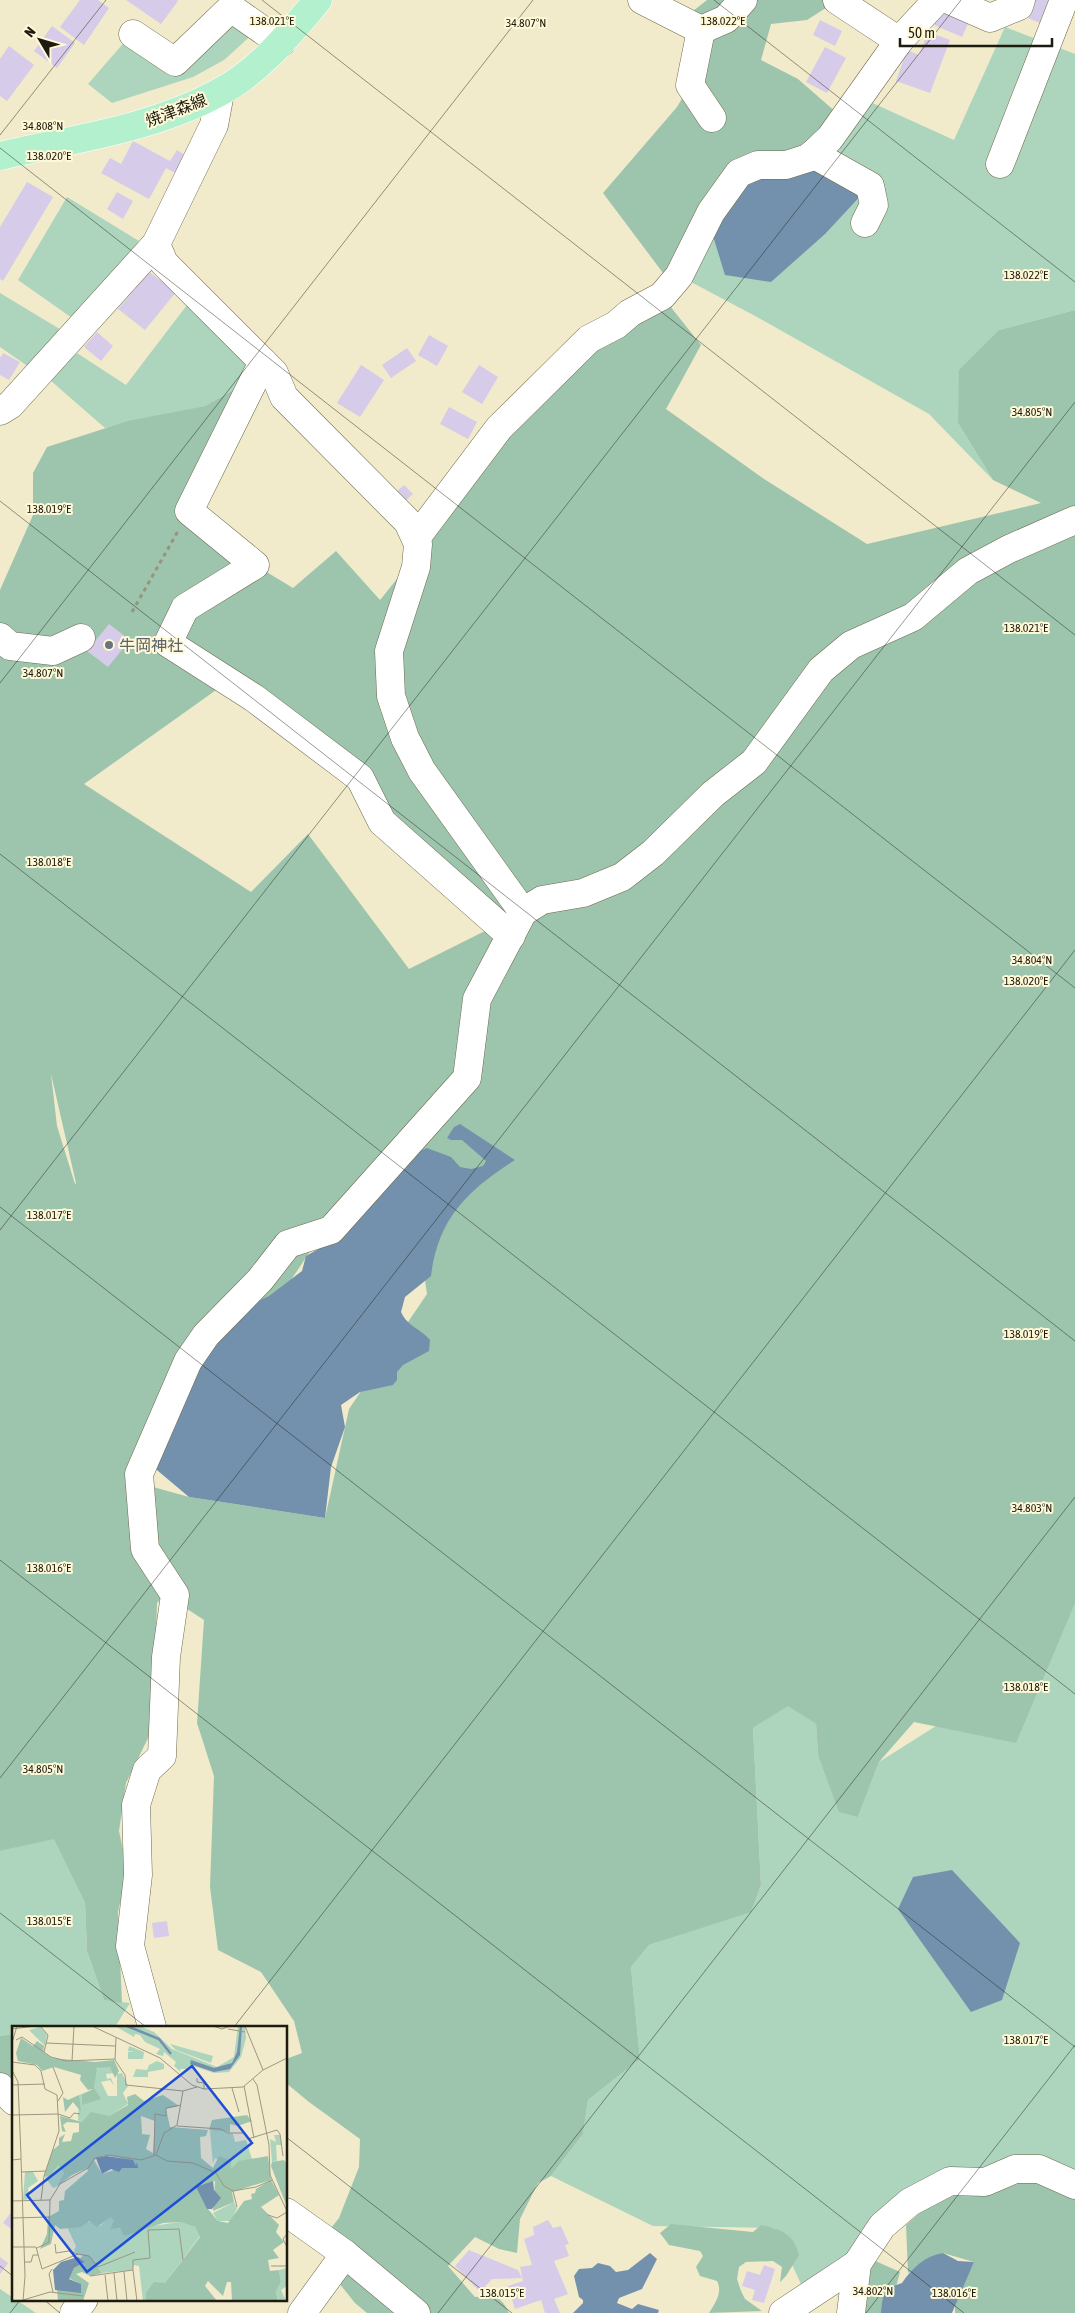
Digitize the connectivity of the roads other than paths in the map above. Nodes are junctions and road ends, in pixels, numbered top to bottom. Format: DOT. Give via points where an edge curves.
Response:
graph roads {
  1 [pos="318,0"];
  2 [pos="642,0"];
  3 [pos="743,0"];
  4 [pos="837,0"];
  5 [pos="937,0"];
  6 [pos="949,0"];
  7 [pos="1021,0"];
  8 [pos="1064,0"];
  9 [pos="701,30"];
  10 [pos="133,34"];
  11 [pos="899,41"];
  12 [pos="281,43"];
  13 [pos="220,93"];
  14 [pos="712,118"];
  15 [pos="813,154"];
  16 [pos="0,156"];
  17 [pos="1000,164"];
  18 [pos="865,223"];
  19 [pos="156,244"];
  20 [pos="263,362"];
  21 [pos="0,411"];
  22 [pos="1075,520"];
  23 [pos="416,538"];
  24 [pos="0,638"];
  25 [pos="82,638"];
  26 [pos="522,912"];
  27 [pos="511,936"];
  28 [pos="152,2026"];
  29 [pos="0,2087"];
  30 [pos="12,2099"];
  31 [pos="1075,2185"];
  32 [pos="288,2213"];
  33 [pos="346,2254"];
  34 [pos="857,2264"];
  35 [pos="83,2300"];
  36 [pos="74,2313"];
  37 [pos="302,2313"];
  38 [pos="416,2313"];
  39 [pos="783,2313"];
  40 [pos="851,2313"];
  1 -- 12 [label="main road, 焼津森線"];
  2 -- 9 [label="street"];
  3 -- 9 [label="street" via="726,19"];
  4 -- 11 [label="street"];
  5 -- 11 [label="street"];
  6 -- 7 [label="street" via="990,18 1019,6"];
  8 -- 17 [label="street"];
  9 -- 14 [label="street" via="690,85"];
  10 -- 12 [label="street" via="175,62 230,8"];
  11 -- 15 [label="street" via="830,138"];
  12 -- 13 [label="main road, 焼津森線"];
  13 -- 16 [label="main road, 焼津森線" via="161,119"];
  13 -- 19 [label="street" via="214,125"];
  15 -- 18 [label="street" via="870,186 874,204"];
  15 -- 23 [label="street" via="786,165 758,165 739,173 711,212 679,276 662,296 589,339 575,352 499,428"];
  19 -- 20 [label="street" via="164,264"];
  19 -- 21 [label="street" via="64,348 10,405"];
  20 -- 23 [label="street" via="274,373 284,397 408,522"];
  20 -- 27 [label="street" via="189,511 254,564 185,608 168,643 254,698 360,778 382,822"];
  22 -- 26 [label="street" via="968,571 913,617 851,645 821,670 754,762 713,794 653,853 622,877 583,893 542,900"];
  23 -- 26 [label="street" via="416,567 389,651 391,696 405,738 422,771"];
  24 -- 25 [label="street" via="10,646 53,651"];
  26 -- 27 [label="street"];
  27 -- 28 [label="street" via="477,999 467,1078 331,1230 288,1244 260,1280 206,1335 188,1361 139,1474 145,1549 176,1595 166,1657 162,1756 147,1770 136,1805 138,1875 130,1946"];
  29 -- 30 [label="street"];
  31 -- 34 [label="street" via="1039,2169 1015,2169 985,2182 950,2182 910,2202 882,2226"];
  32 -- 33 [label="street"];
  33 -- 37 [label="street"];
  33 -- 38 [label="street"];
  34 -- 39 [label="street"];
  34 -- 40 [label="street"];
  35 -- 36 [label="street"];
}
